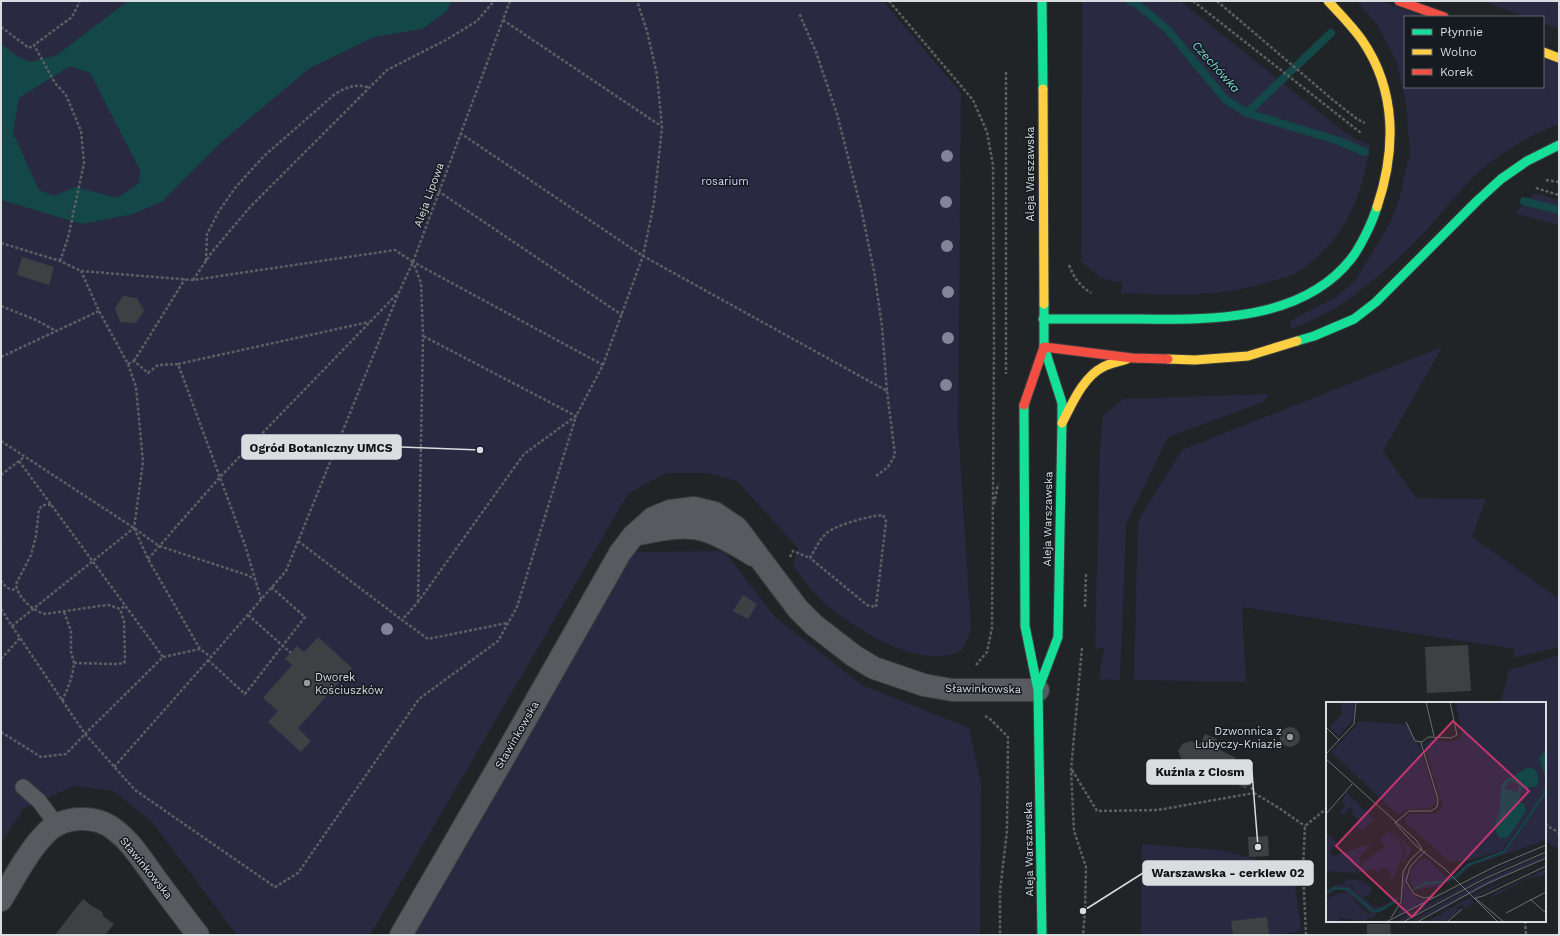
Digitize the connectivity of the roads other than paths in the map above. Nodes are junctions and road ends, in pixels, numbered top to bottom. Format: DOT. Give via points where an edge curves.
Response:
graph roads {
  1 [pos="1042,1"];
  2 [pos="1328,1"];
  3 [pos="1399,1"];
  4 [pos="1441,16"];
  5 [pos="1544,52"];
  6 [pos="1559,58"];
  7 [pos="1559,145"];
  8 [pos="1043,319"];
  9 [pos="1044,347"];
  10 [pos="1132,358"];
  11 [pos="1062,423"];
  12 [pos="1038,690"];
  13 [pos="23,787"];
  14 [pos="57,825"];
  15 [pos="1,900"];
  16 [pos="198,935"];
  17 [pos="401,935"];
  18 [pos="1042,935"];
  1 -- 8 [label="main road, Aleja Warszawska"];
  2 -- 8 [label="main road" via="1358,34 1372,57 1383,85 1391,121 1392,149 1382,191 1372,220 1351,258 1322,285 1304,295 1273,308 1242,316 1188,320"];
  3 -- 4 [label="main road"];
  5 -- 6 [label="main road"];
  7 -- 10 [label="main road" via="1527,161 1501,179 1398,282 1354,319 1314,336 1248,356 1195,360"];
  8 -- 9 [label="main road, Aleja Warszawska"];
  9 -- 10 [label="main road"];
  9 -- 11 [label="main road, Aleja Warszawska" via="1062,403"];
  9 -- 12 [label="main road, Aleja Warszawska" via="1024,402 1025,626"];
  10 -- 11 [label="main road" via="1101,367 1077,396"];
  11 -- 12 [label="main road, Aleja Warszawska" via="1058,637"];
  12 -- 17 [label="street, Sławinkowska" via="952,690 924,685 874,668 814,625 798,609 761,559 733,543 702,530 681,528 633,536 608,572"];
  12 -- 18 [label="main road, Aleja Warszawska"];
  13 -- 14 [label="lane" via="39,801"];
  14 -- 15 [label="street, Sławinkowska" via="35,846"];
  14 -- 16 [label="street, Sławinkowska" via="69,820 82,819 97,821 114,829 129,843"];
}
